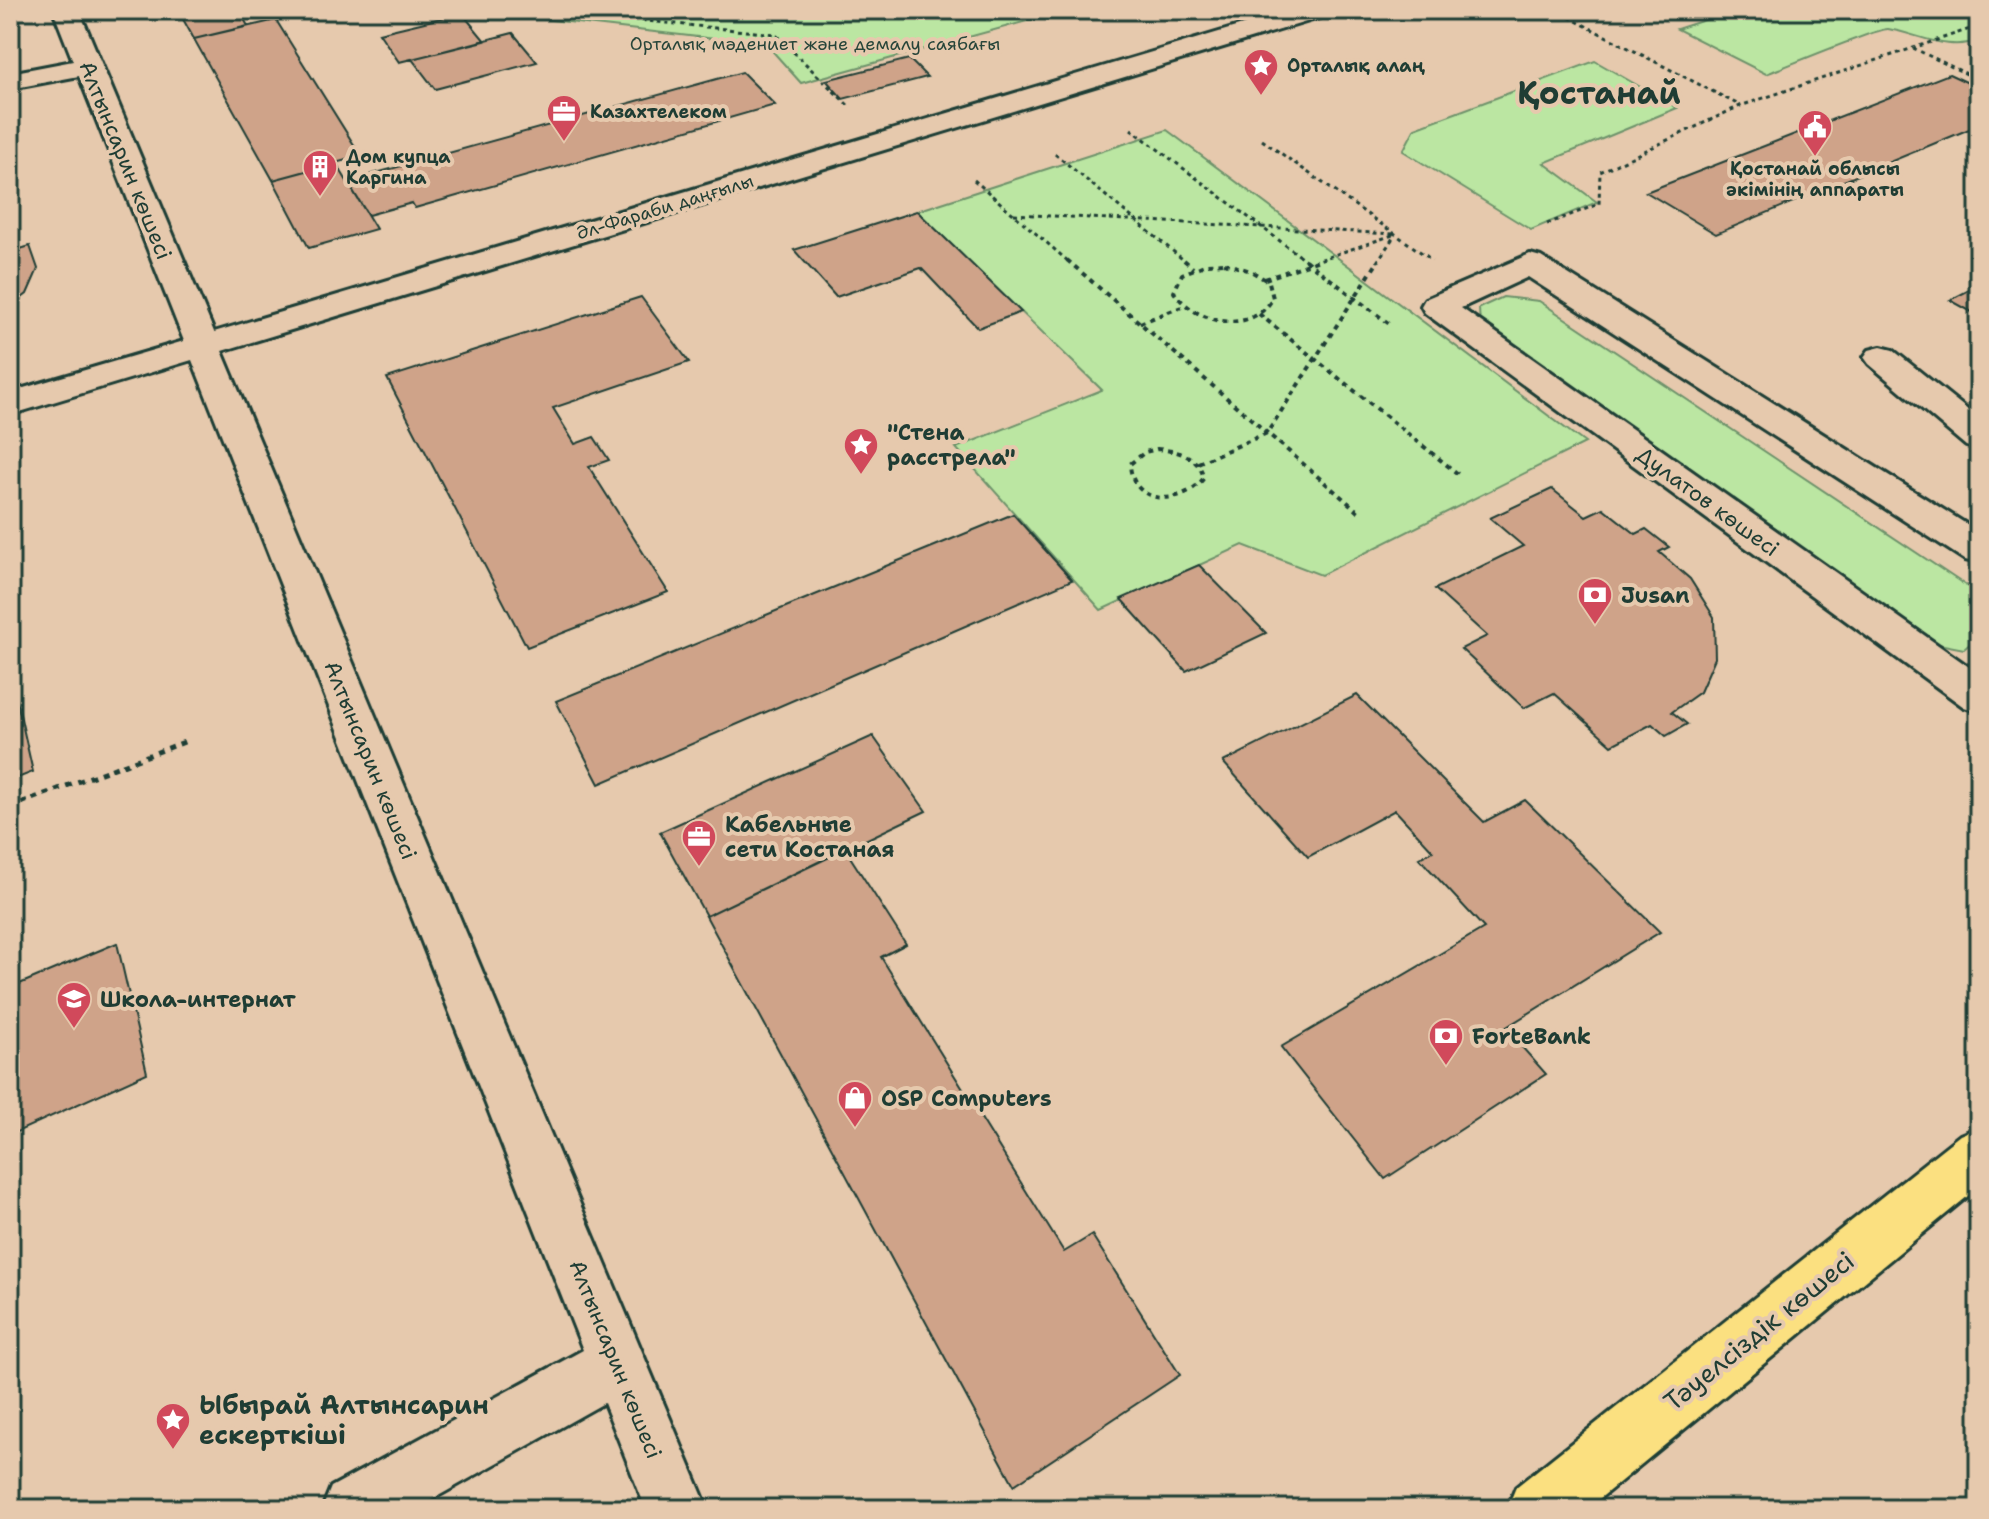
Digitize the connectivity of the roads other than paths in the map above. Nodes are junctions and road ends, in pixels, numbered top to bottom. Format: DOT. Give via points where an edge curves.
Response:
graph roads {
  1 [pos="66,10"];
  2 [pos="1320,10"];
  3 [pos="88,66"];
  4 [pos="10,81"];
  5 [pos="202,346"];
  6 [pos="1881,357"];
  7 [pos="10,404"];
  8 [pos="1979,438"];
  9 [pos="1979,550"];
  10 [pos="1978,695"];
  11 [pos="1979,1153"];
  12 [pos="618,1363"];
  13 [pos="353,1509"];
  14 [pos="677,1509"];
  15 [pos="1538,1509"];
  1 -- 3 [label="street, Алтынсарин көшесі"];
  2 -- 5 [label="street, Әл-Фараби даңғылы"];
  3 -- 4 [label="street"];
  3 -- 5 [label="street, Алтынсарин көшесі"];
  5 -- 7 [label="street, Әл-Фараби даңғылы"];
  5 -- 12 [label="street, Алтынсарин көшесі"];
  6 -- 8 [label="street"];
  9 -- 10 [label="street, Дулатов көшесі" via="1530,264 1437,306"];
  11 -- 15 [label="main road, Тәуелсіздік көшесі"];
  12 -- 13 [label="street"];
  12 -- 14 [label="street, Алтынсарин көшесі"];
}
